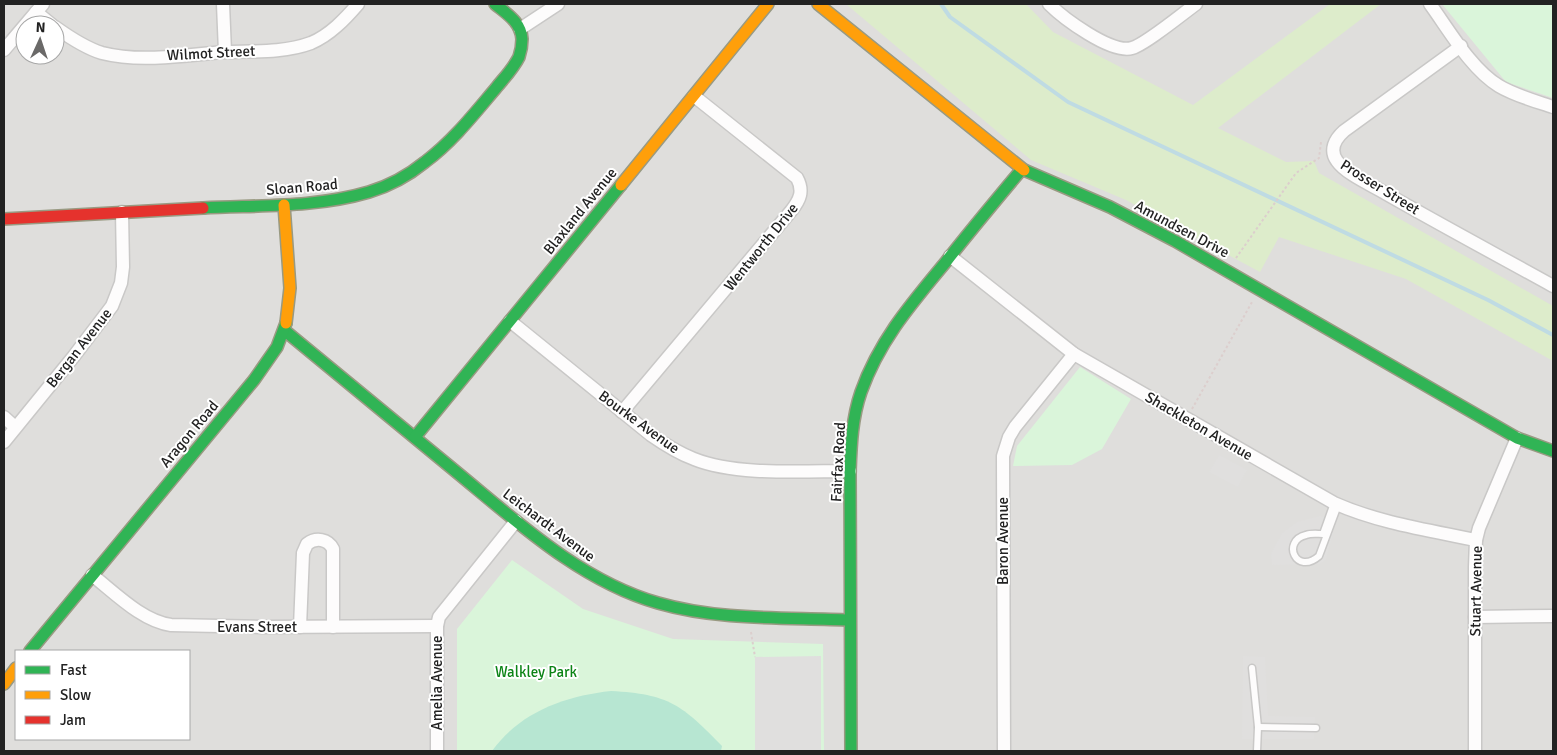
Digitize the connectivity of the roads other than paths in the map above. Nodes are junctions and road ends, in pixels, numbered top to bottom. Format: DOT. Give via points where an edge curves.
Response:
graph roads {
  1 [pos="223,4"];
  2 [pos="358,4"];
  3 [pos="495,4"];
  4 [pos="558,4"];
  5 [pos="768,4"];
  6 [pos="818,4"];
  7 [pos="1049,4"];
  8 [pos="1196,4"];
  9 [pos="1430,4"];
  10 [pos="40,8"];
  11 [pos="520,29"];
  12 [pos="65,33"];
  13 [pos="1461,46"];
  14 [pos="4,50"];
  15 [pos="225,52"];
  16 [pos="694,96"];
  17 [pos="1553,107"];
  18 [pos="1022,169"];
  19 [pos="284,205"];
  20 [pos="122,212"];
  21 [pos="4,219"];
  22 [pos="950,256"];
  23 [pos="1553,286"];
  24 [pos="510,321"];
  25 [pos="284,330"];
  26 [pos="1074,354"];
  27 [pos="622,412"];
  28 [pos="4,417"];
  29 [pos="15,427"];
  30 [pos="415,437"];
  31 [pos="1517,438"];
  32 [pos="4,442"];
  33 [pos="1553,451"];
  34 [pos="850,471"];
  35 [pos="1336,504"];
  36 [pos="516,521"];
  37 [pos="1476,540"];
  38 [pos="92,575"];
  39 [pos="1553,616"];
  40 [pos="1475,617"];
  41 [pos="850,620"];
  42 [pos="437,626"];
  43 [pos="300,627"];
  44 [pos="333,627"];
  45 [pos="31,650"];
  46 [pos="1252,668"];
  47 [pos="15,669"];
  48 [pos="4,684"];
  49 [pos="1258,727"];
  50 [pos="1316,728"];
  51 [pos="437,751"];
  52 [pos="851,751"];
  53 [pos="1004,751"];
  54 [pos="1257,751"];
  55 [pos="1475,751"];
  1 -- 15 [label="street"];
  2 -- 15 [label="street, Wilmot Street" via="336,27 313,42 289,48"];
  3 -- 11 [label="street"];
  4 -- 11 [label="street"];
  5 -- 16 [label="street, Blaxland Avenue"];
  6 -- 18 [label="street, Amundsen Drive"];
  7 -- 8 [label="street" via="1075,26 1124,49 1138,46"];
  9 -- 13 [label="street"];
  10 -- 14 [label="street"];
  11 -- 19 [label="street, Sloan Road" via="521,52 514,66 456,136 432,158 375,190 340,199"];
  12 -- 15 [label="street, Wilmot Street" via="86,46 114,55"];
  13 -- 17 [label="street" via="1500,87"];
  13 -- 23 [label="street, Prosser Street" via="1338,136 1334,144 1335,157 1338,163 1359,178"];
  16 -- 24 [label="street, Blaxland Avenue"];
  16 -- 27 [label="street, Wentworth Drive" via="797,178 801,196"];
  18 -- 22 [label="street, Fairfax Road"];
  18 -- 31 [label="street, Amundsen Drive" via="1128,216"];
  19 -- 20 [label="street, Sloan Road"];
  19 -- 25 [label="street, Aragon Road" via="290,294"];
  20 -- 21 [label="street, Sloan Road"];
  20 -- 29 [label="street, Bergan Avenue" via="121,283 112,306"];
  22 -- 26 [label="street, Shackleton Avenue"];
  22 -- 34 [label="street, Fairfax Road" via="898,320 872,364 856,413"];
  24 -- 27 [label="street, Bourke Avenue"];
  24 -- 30 [label="street, Blaxland Avenue"];
  25 -- 30 [label="street, Leichardt Avenue"];
  25 -- 38 [label="street, Aragon Road" via="254,380"];
  26 -- 35 [label="street, Shackleton Avenue"];
  26 -- 53 [label="street, Baron Avenue" via="1015,427 1003,456"];
  27 -- 34 [label="street, Bourke Avenue" via="664,445 706,463 746,469"];
  28 -- 29 [label="street"];
  29 -- 32 [label="street, Bergan Avenue"];
  30 -- 36 [label="street, Leichardt Avenue"];
  31 -- 33 [label="street, Amundsen Drive"];
  31 -- 37 [label="street, Stuart Avenue"];
  34 -- 41 [label="street, Fairfax Road"];
  35 -- 35 [label="lane" via="1319,556 1313,562 1300,561 1292,552 1294,544 1304,535 1322,534"];
  35 -- 37 [label="street, Shackleton Avenue" via="1396,524"];
  36 -- 41 [label="street, Leichardt Avenue" via="580,568 608,584 680,610"];
  36 -- 42 [label="street, Amelia Avenue" via="443,612"];
  37 -- 40 [label="street, Stuart Avenue"];
  38 -- 43 [label="street, Evans Street" via="142,614 165,624"];
  38 -- 45 [label="street, Aragon Road"];
  39 -- 40 [label="street"];
  40 -- 55 [label="street, Stuart Avenue"];
  41 -- 52 [label="street, Fairfax Road"];
  42 -- 44 [label="street, Evans Street"];
  42 -- 51 [label="street, Amelia Avenue"];
  43 -- 44 [label="street, Evans Street"];
  43 -- 44 [label="street" via="303,553 307,544 315,540 326,541 334,549"];
  46 -- 49 [label="lane"];
  47 -- 48 [label="street"];
  49 -- 50 [label="lane"];
  49 -- 54 [label="lane"];
}
